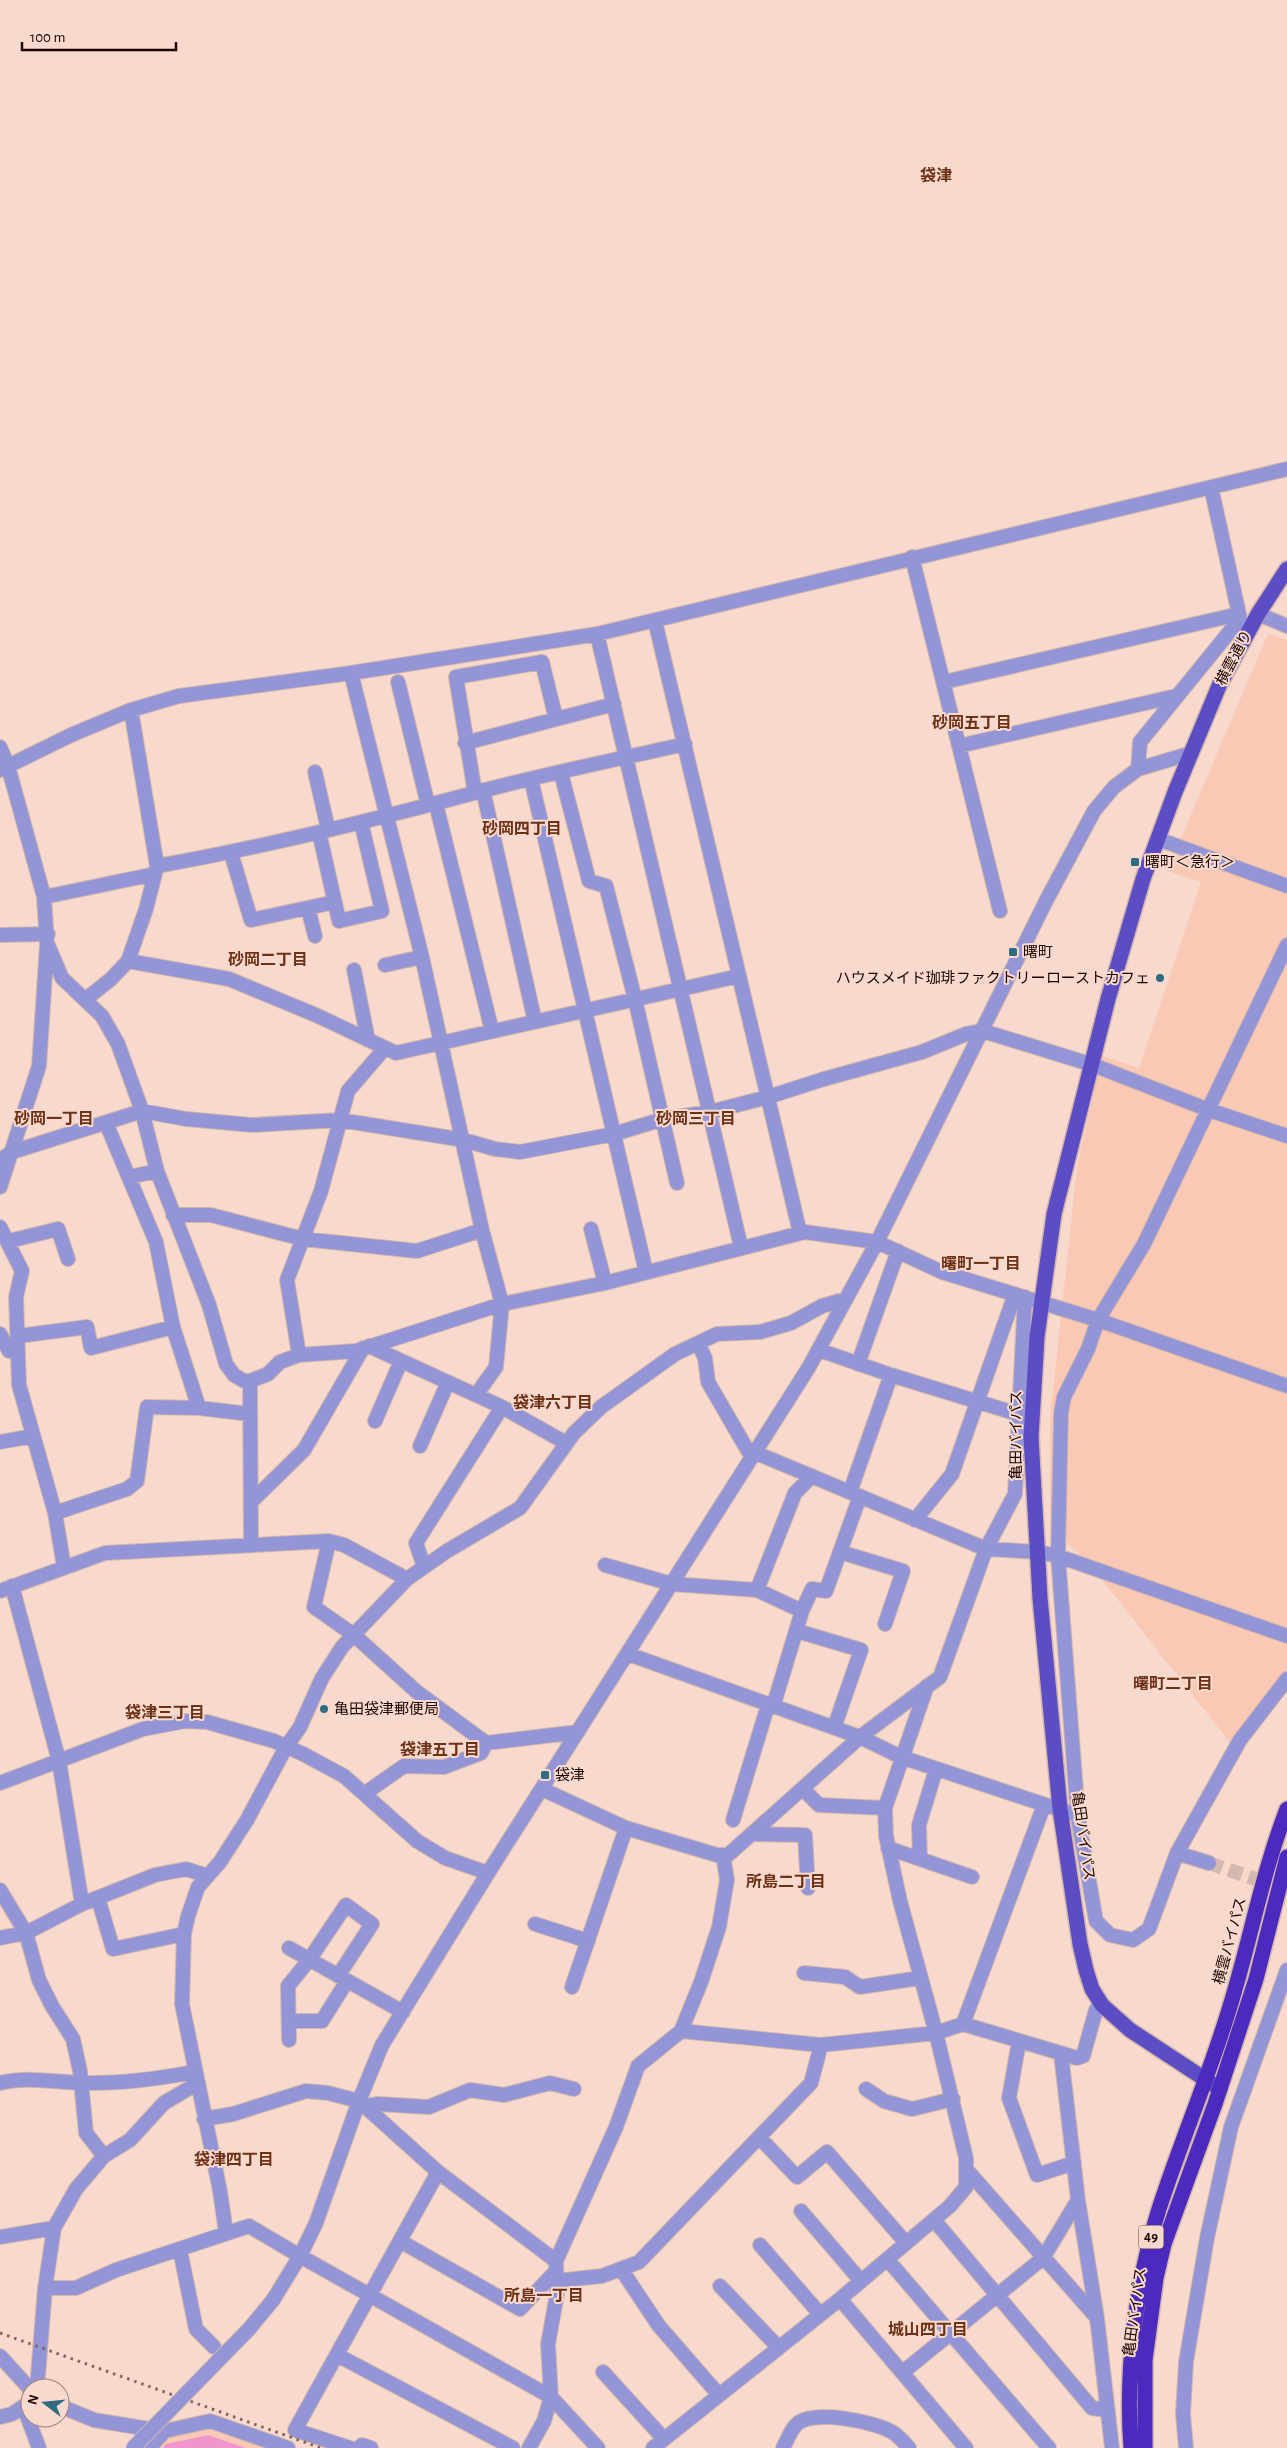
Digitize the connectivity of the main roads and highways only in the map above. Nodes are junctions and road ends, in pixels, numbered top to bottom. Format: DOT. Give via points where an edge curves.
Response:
graph roads {
  1 [pos="1287,569"];
  2 [pos="1192,753"];
  3 [pos="1287,1809"];
  4 [pos="1287,1858"];
  5 [pos="1205,2081"];
  6 [pos="1220,2089"];
  7 [pos="1137,2400"];
  8 [pos="1131,2448"];
  9 [pos="1145,2448"];
  1 -- 2 [label="main road, 横雲通り" via="1219,686"];
  2 -- 5 [label="main road, 亀田バイパス" via="1143,879 1108,999 1054,1214 1036,1346 1031,1437 1040,1598 1060,1809 1080,1944 1092,1988 1102,2005 1130,2030"];
  3 -- 5 [label="highway, 横雲バイパス / 49"];
  4 -- 6 [label="highway, 49" via="1256,1979"];
  5 -- 6 [label="main road, 亀田バイパス"];
  5 -- 7 [label="highway, 亀田バイパス / 49" via="1148,2250 1135,2319"];
  6 -- 7 [label="highway, 亀田バイパス / 49" via="1164,2244"];
  7 -- 8 [label="highway, 亀田バイパス / 49"];
  7 -- 9 [label="highway, 亀田バイパス / 49"];
}
